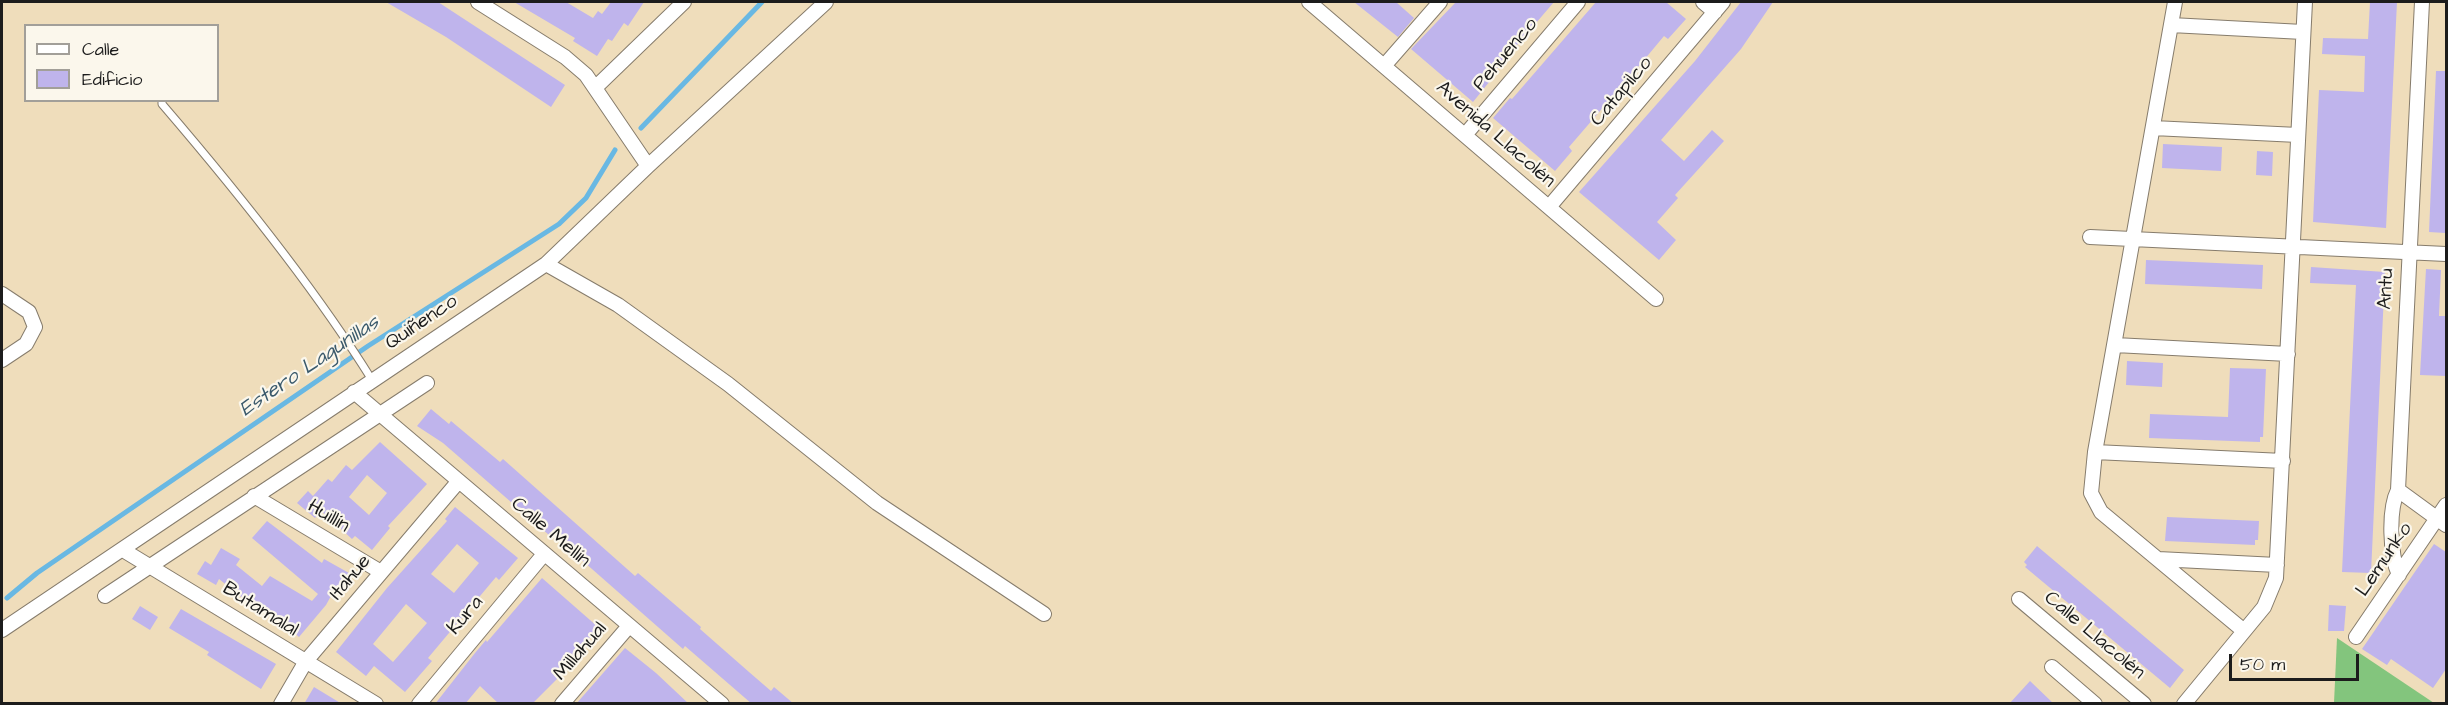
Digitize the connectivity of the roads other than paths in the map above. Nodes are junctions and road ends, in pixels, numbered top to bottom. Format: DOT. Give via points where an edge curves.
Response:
graph roads {
  1 [pos="478,2"];
  2 [pos="684,2"];
  3 [pos="826,2"];
  4 [pos="1309,2"];
  5 [pos="1440,2"];
  6 [pos="1578,2"];
  7 [pos="1702,2"];
  8 [pos="2175,2"];
  9 [pos="2305,2"];
  10 [pos="2422,2"];
  11 [pos="1719,7"];
  12 [pos="2171,25"];
  13 [pos="2303,32"];
  14 [pos="1384,66"];
  15 [pos="596,87"];
  16 [pos="162,102"];
  17 [pos="2153,128"];
  18 [pos="1465,135"];
  19 [pos="2298,135"];
  20 [pos="648,166"];
  21 [pos="1549,207"];
  22 [pos="2090,237"];
  23 [pos="2134,239"];
  24 [pos="2293,246"];
  25 [pos="2409,252"];
  26 [pos="2446,254"];
  27 [pos="546,264"];
  28 [pos="2,294"];
  29 [pos="1656,299"];
  30 [pos="2115,345"];
  31 [pos="2288,354"];
  32 [pos="2,360"];
  33 [pos="368,374"];
  34 [pos="427,383"];
  35 [pos="354,392"];
  36 [pos="379,415"];
  37 [pos="2096,452"];
  38 [pos="2283,461"];
  39 [pos="458,482"];
  40 [pos="2398,490"];
  41 [pos="254,495"];
  42 [pos="2446,504"];
  43 [pos="2442,521"];
  44 [pos="123,550"];
  45 [pos="544,554"];
  46 [pos="2158,559"];
  47 [pos="2277,565"];
  48 [pos="151,567"];
  49 [pos="381,572"];
  50 [pos="2398,576"];
  51 [pos="105,596"];
  52 [pos="2019,599"];
  53 [pos="1044,614"];
  54 [pos="629,626"];
  55 [pos="2,629"];
  56 [pos="2244,631"];
  57 [pos="2356,637"];
  58 [pos="306,661"];
  59 [pos="2052,667"];
  60 [pos="714,701"];
  61 [pos="281,704"];
  62 [pos="376,704"];
  63 [pos="419,704"];
  64 [pos="562,704"];
  65 [pos="2095,704"];
  66 [pos="2144,704"];
  67 [pos="2184,704"];
  1 -- 15 [label="street" via="576,66"];
  2 -- 15 [label="street"];
  3 -- 20 [label="street, Quiñenco"];
  4 -- 14 [label="street, Avenida Llacolén"];
  5 -- 14 [label="street"];
  6 -- 18 [label="street, Pehuenco"];
  7 -- 11 [label="street"];
  8 -- 12 [label="street"];
  9 -- 13 [label="street"];
  10 -- 25 [label="street, Antu"];
  11 -- 21 [label="street, Catapilco"];
  12 -- 13 [label="street"];
  12 -- 17 [label="street"];
  13 -- 19 [label="street"];
  14 -- 18 [label="street, Avenida Llacolén"];
  15 -- 20 [label="street"];
  16 -- 33 [label="lane" via="207,156"];
  17 -- 19 [label="street"];
  17 -- 23 [label="street"];
  18 -- 21 [label="street, Avenida Llacolén"];
  19 -- 24 [label="street"];
  20 -- 27 [label="street, Quiñenco"];
  21 -- 29 [label="street, Avenida Llacolén"];
  22 -- 23 [label="street"];
  23 -- 24 [label="street"];
  23 -- 30 [label="street"];
  24 -- 25 [label="street"];
  24 -- 31 [label="street"];
  25 -- 26 [label="street"];
  25 -- 40 [label="street, Antu"];
  27 -- 33 [label="street, Quiñenco"];
  27 -- 53 [label="street" via="618,305 728,384 877,503"];
  28 -- 32 [label="street" via="29,312 35,327 26,344"];
  30 -- 31 [label="street"];
  30 -- 37 [label="street"];
  31 -- 38 [label="street"];
  33 -- 35 [label="street, Quiñenco"];
  34 -- 36 [label="street"];
  35 -- 36 [label="street, Calle Mellín"];
  35 -- 44 [label="street, Quiñenco"];
  36 -- 39 [label="street, Calle Mellín"];
  36 -- 41 [label="street"];
  37 -- 38 [label="street"];
  37 -- 46 [label="street" via="2092,500"];
  38 -- 47 [label="street"];
  39 -- 45 [label="street, Calle Mellín"];
  39 -- 49 [label="street, Itahue"];
  40 -- 43 [label="street"];
  40 -- 50 [label="street, Antu" via="2392,549"];
  41 -- 48 [label="street"];
  41 -- 49 [label="street, Huillín"];
  42 -- 43 [label="street, Lemunko"];
  43 -- 50 [label="street, Lemunko"];
  44 -- 48 [label="street, Butamalal"];
  44 -- 55 [label="street, Quiñenco"];
  45 -- 54 [label="street, Calle Mellín"];
  45 -- 63 [label="street, Kura"];
  46 -- 47 [label="street"];
  46 -- 56 [label="street"];
  47 -- 56 [label="street" via="2269,599"];
  48 -- 51 [label="street"];
  48 -- 58 [label="street, Butamalal"];
  49 -- 58 [label="street, Itahue"];
  50 -- 57 [label="street, Lemunko"];
  52 -- 66 [label="street, Calle Llacolén"];
  54 -- 60 [label="street, Calle Mellín"];
  54 -- 64 [label="street, Millahual"];
  56 -- 67 [label="street"];
  58 -- 61 [label="street, Itahue"];
  58 -- 62 [label="street, Butamalal"];
  59 -- 65 [label="street"];
}
